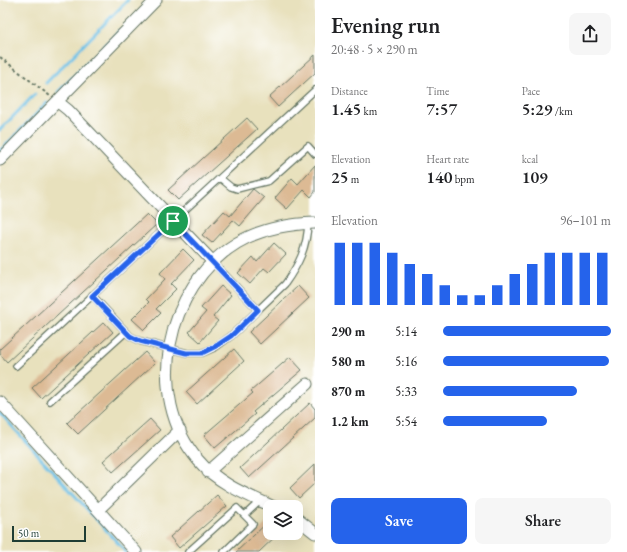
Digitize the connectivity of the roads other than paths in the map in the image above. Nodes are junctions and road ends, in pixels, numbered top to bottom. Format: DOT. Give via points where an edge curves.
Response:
graph roads {
  1 [pos="156,0"];
  2 [pos="315,90"];
  3 [pos="58,102"];
  4 [pos="315,154"];
  5 [pos="0,160"];
  6 [pos="220,178"];
  7 [pos="173,221"];
  8 [pos="311,223"];
  9 [pos="213,262"];
  10 [pos="92,296"];
  11 [pos="258,310"];
  12 [pos="126,332"];
  13 [pos="170,349"];
  14 [pos="16,366"];
  15 [pos="307,384"];
  16 [pos="50,401"];
  17 [pos="0,402"];
  18 [pos="180,430"];
  19 [pos="208,472"];
  20 [pos="260,500"];
  21 [pos="263,502"];
  22 [pos="98,510"];
  23 [pos="245,515"];
  24 [pos="303,524"];
  25 [pos="315,533"];
  26 [pos="136,552"];
  27 [pos="188,552"];
  28 [pos="224,552"];
  1 -- 3 [label="street"];
  2 -- 6 [label="lane"];
  3 -- 5 [label="street"];
  3 -- 7 [label="street"];
  4 -- 6 [label="lane" via="308,146 269,182 246,188 231,187"];
  6 -- 7 [label="lane"];
  7 -- 9 [label="street"];
  7 -- 10 [label="lane"];
  8 -- 9 [label="street" via="294,224 254,234 236,243"];
  8 -- 11 [label="lane" via="306,246 292,274"];
  9 -- 11 [label="lane"];
  9 -- 13 [label="street" via="194,283 182,304"];
  10 -- 12 [label="lane"];
  10 -- 14 [label="lane"];
  11 -- 13 [label="lane" via="231,336 202,353"];
  12 -- 13 [label="lane" via="140,341"];
  12 -- 16 [label="lane"];
  13 -- 18 [label="street" via="167,379 170,402"];
  15 -- 19 [label="street"];
  17 -- 22 [label="street"];
  18 -- 19 [label="street" via="184,441"];
  18 -- 22 [label="street"];
  19 -- 20 [label="street" via="225,484"];
  20 -- 21 [label="street"];
  20 -- 23 [label="lane"];
  22 -- 26 [label="street"];
  23 -- 27 [label="lane" via="237,508"];
  23 -- 28 [label="lane" via="253,524"];
  24 -- 25 [label="street"];
}
